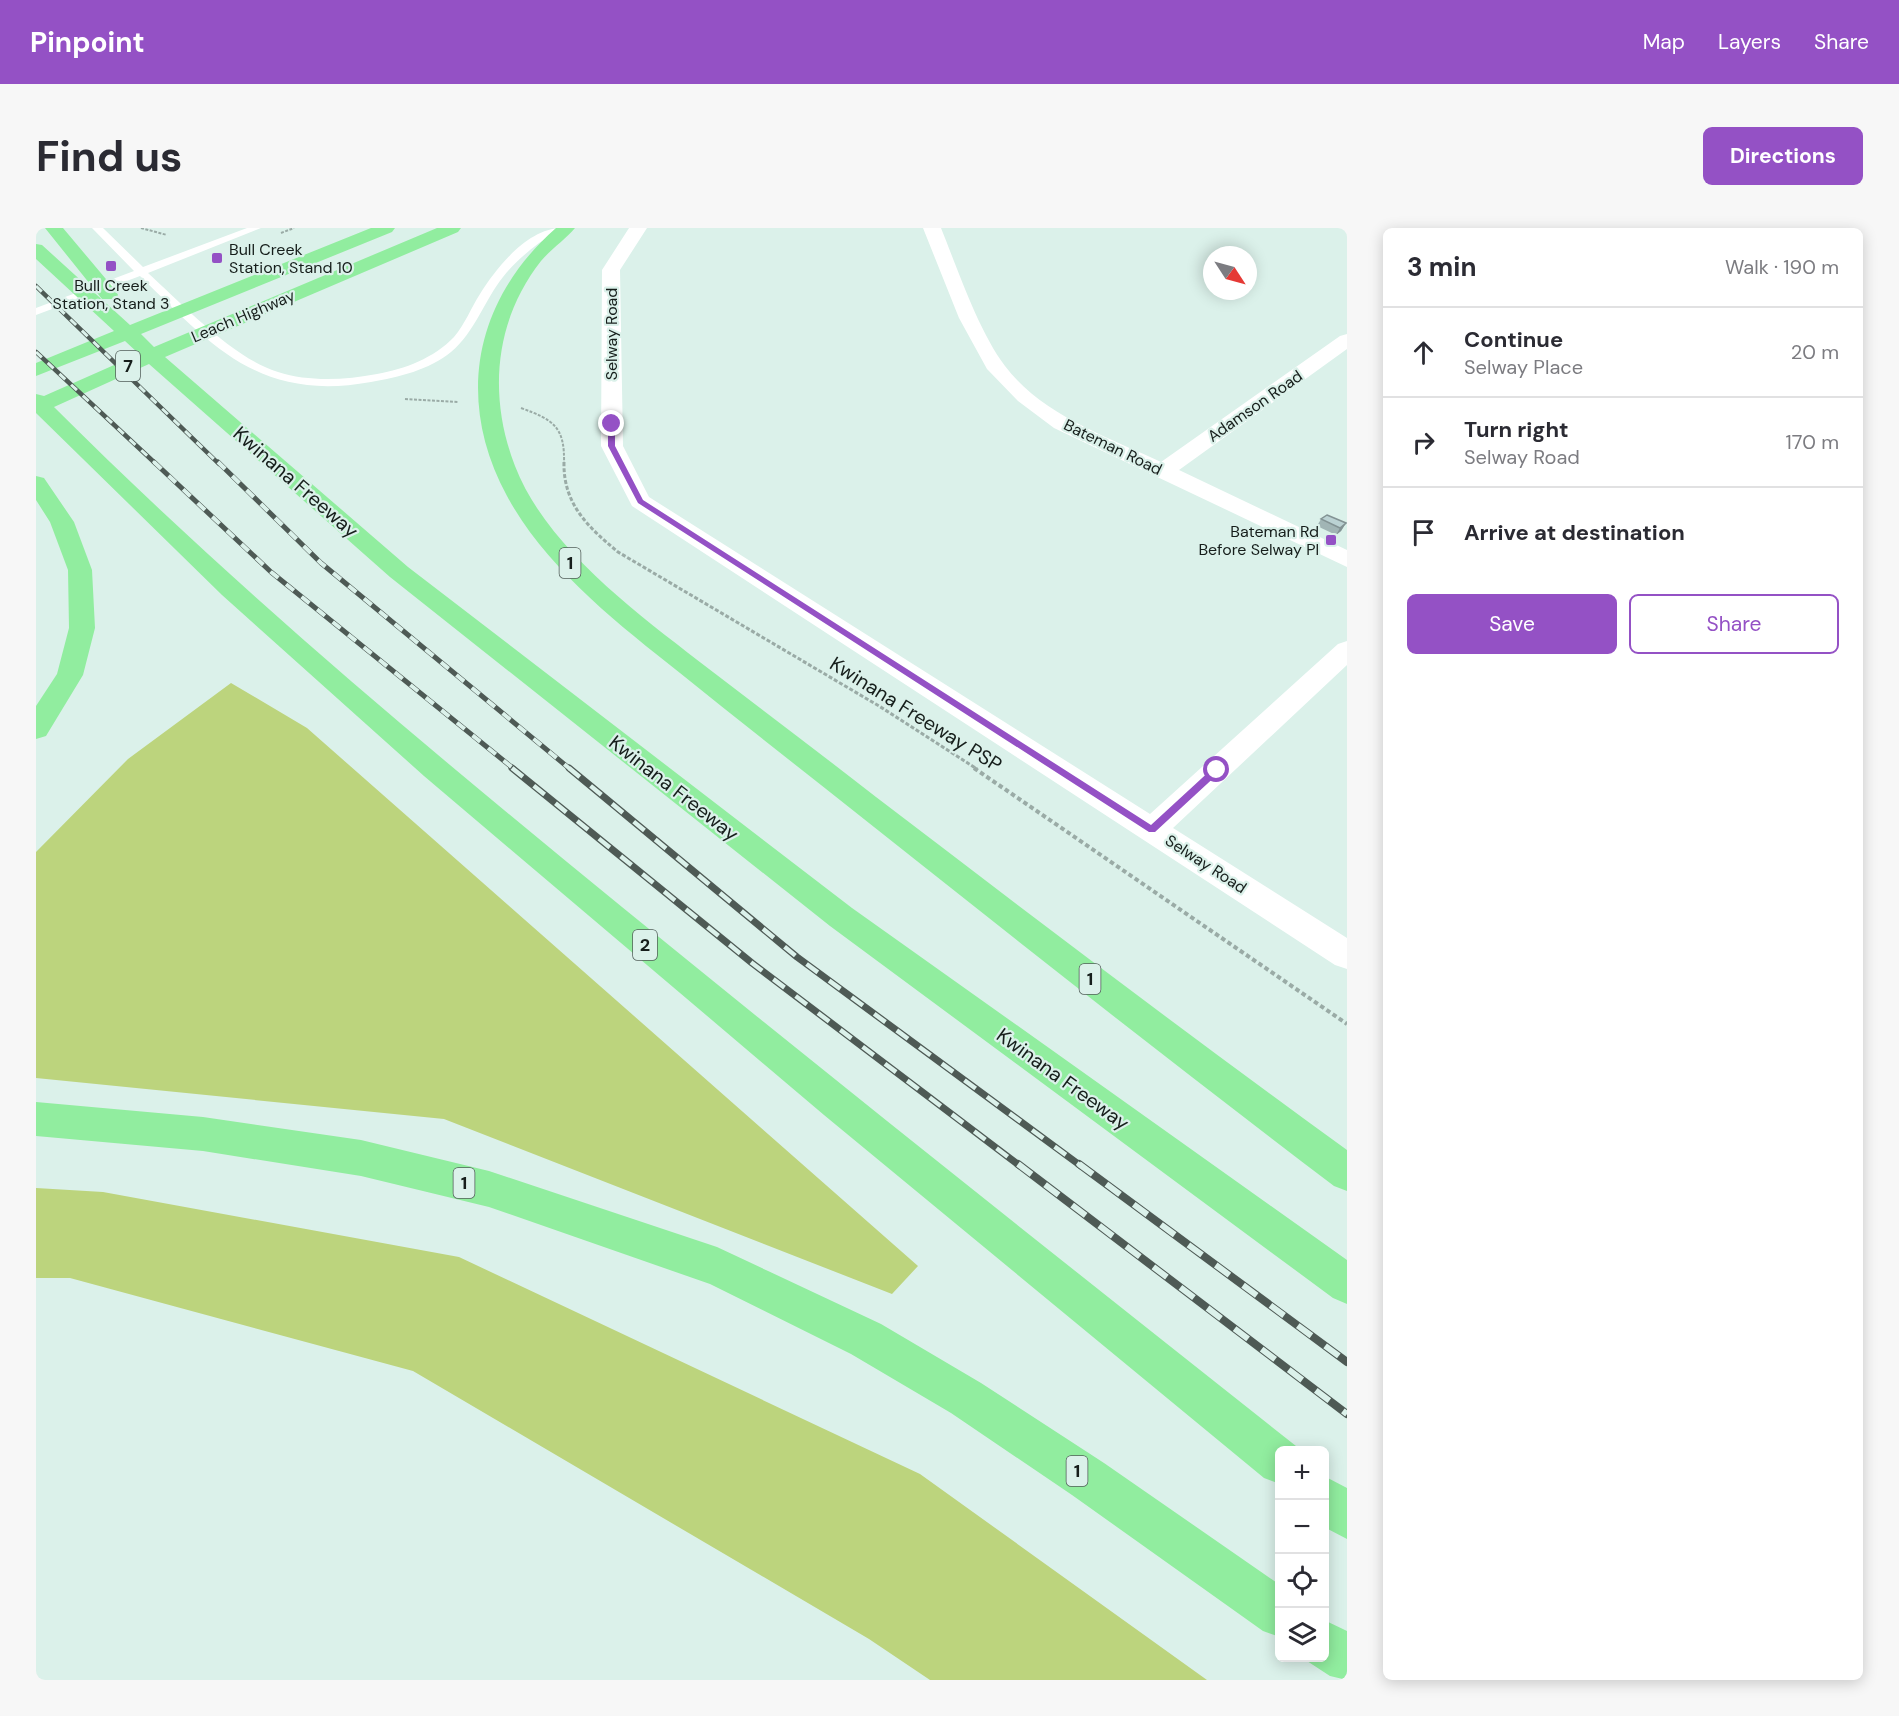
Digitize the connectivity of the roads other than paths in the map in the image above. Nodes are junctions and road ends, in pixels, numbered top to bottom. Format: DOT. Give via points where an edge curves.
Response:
graph roads {
  1 [pos="54,228"];
  2 [pos="97,228"];
  3 [pos="256,228"];
  4 [pos="386,228"];
  5 [pos="452,228"];
  6 [pos="557,228"];
  7 [pos="566,228"];
  8 [pos="638,228"];
  9 [pos="932,228"];
  10 [pos="36,249"];
  11 [pos="36,312"];
  12 [pos="1347,340"];
  13 [pos="36,370"];
  14 [pos="183,384"];
  15 [pos="36,400"];
  16 [pos="36,407"];
  17 [pos="1163,471"];
  18 [pos="36,483"];
  19 [pos="1347,559"];
  20 [pos="1347,650"];
  21 [pos="36,729"];
  22 [pos="1152,830"];
  23 [pos="1347,955"];
  24 [pos="36,1119"];
  25 [pos="1347,1173"];
  26 [pos="1347,1284"];
  27 [pos="1275,1458"];
  28 [pos="1327,1500"];
  29 [pos="1347,1516"];
  30 [pos="1275,1610"];
  31 [pos="1329,1647"];
  32 [pos="1347,1659"];
  1 -- 14 [label="highway"];
  2 -- 6 [label="lane" via="159,290 242,360 280,377 336,382 389,375 438,356 468,327 499,274 537,239"];
  3 -- 11 [label="lane"];
  4 -- 13 [label="highway, Leach Highway / 7"];
  5 -- 16 [label="highway, Leach Highway / 7"];
  7 -- 25 [label="highway, 1" via="537,255 512,290 493,338 485,378 490,425 506,472 531,516 560,553 637,626 736,704 1202,1066"];
  8 -- 22 [label="street, Selway Road" via="611,270 612,446 640,501"];
  9 -- 17 [label="street, Bateman Road" via="969,318 997,369 1025,397 1062,423"];
  10 -- 14 [label="highway, Kwinana Freeway"];
  12 -- 17 [label="street, Adamson Road"];
  14 -- 26 [label="highway, Kwinana Freeway" via="399,572 831,910"];
  15 -- 27 [label="highway, 2" via="243,600 453,784 737,1023"];
  17 -- 19 [label="street, Bateman Road"];
  18 -- 21 [label="highway" via="62,522 80,570 82,628 70,675"];
  20 -- 22 [label="street"];
  22 -- 23 [label="street, Selway Road"];
  24 -- 30 [label="highway, 1" via="203,1134 361,1158 489,1189 717,1267 866,1339 966,1398"];
  28 -- 29 [label="highway"];
  31 -- 32 [label="highway"];
}
